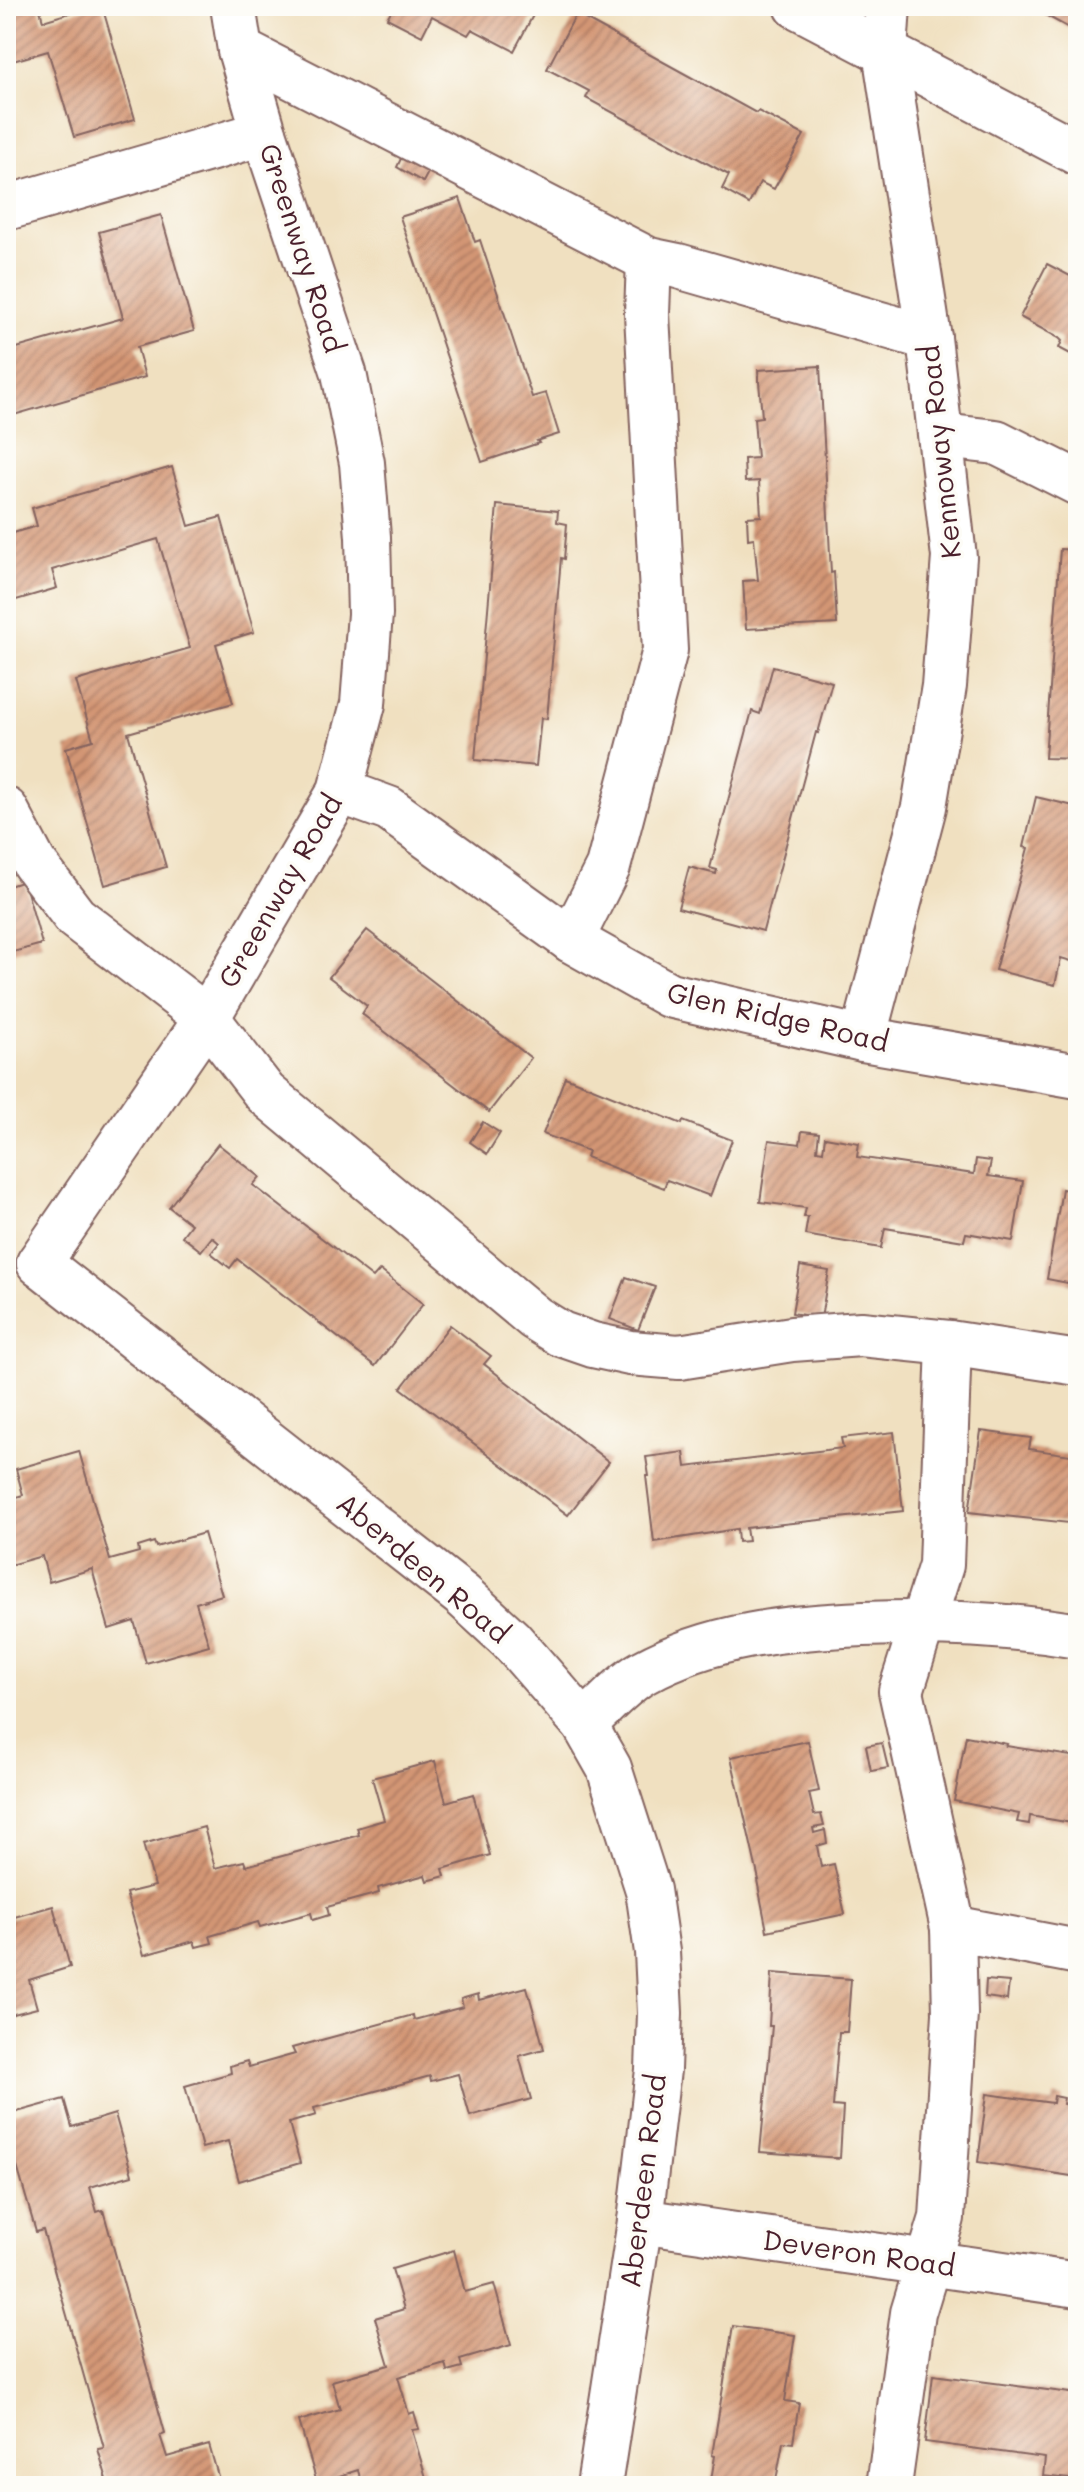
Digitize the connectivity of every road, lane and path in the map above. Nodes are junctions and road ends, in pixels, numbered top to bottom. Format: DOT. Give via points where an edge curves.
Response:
graph roads {
  1 [pos="233,6"];
  2 [pos="797,6"];
  3 [pos="888,6"];
  4 [pos="240,50"];
  5 [pos="885,51"];
  6 [pos="264,133"];
  7 [pos="1078,153"];
  8 [pos="6,208"];
  9 [pos="649,260"];
  10 [pos="929,338"];
  11 [pos="942,436"];
  12 [pos="1078,483"];
  13 [pos="340,791"];
  14 [pos="6,810"];
  15 [pos="571,940"];
  16 [pos="207,1018"];
  17 [pos="863,1039"];
  18 [pos="1078,1076"];
  19 [pos="22,1267"];
  20 [pos="949,1343"];
  21 [pos="1078,1363"];
  22 [pos="922,1621"];
  23 [pos="1078,1636"];
  24 [pos="584,1724"];
  25 [pos="953,1928"];
  26 [pos="1078,1952"];
  27 [pos="640,2221"];
  28 [pos="928,2263"];
  29 [pos="1078,2285"];
  30 [pos="599,2486"];
  31 [pos="889,2486"];
  1 -- 4 [label="street, Greenway Road"];
  2 -- 5 [label="street"];
  3 -- 5 [label="street, Kennoway Road"];
  4 -- 6 [label="street, Greenway Road"];
  4 -- 9 [label="street"];
  5 -- 7 [label="street"];
  5 -- 10 [label="street, Kennoway Road"];
  6 -- 8 [label="street"];
  6 -- 13 [label="street, Greenway Road" via="344,373 362,463 370,614 363,704"];
  9 -- 10 [label="street"];
  9 -- 15 [label="street" via="647,314 665,650 608,867"];
  10 -- 11 [label="street, Kennoway Road"];
  11 -- 12 [label="street" via="996,442"];
  11 -- 17 [label="street, Kennoway Road" via="954,557 944,686 924,807"];
  13 -- 15 [label="street, Glen Ridge Road" via="389,809"];
  13 -- 16 [label="street, Greenway Road"];
  14 -- 16 [label="street" via="34,863 75,917"];
  15 -- 17 [label="street, Glen Ridge Road" via="669,995"];
  16 -- 19 [label="street, Greenway Road"];
  16 -- 20 [label="street" via="265,1093 535,1318 561,1334 630,1353 679,1357 861,1334"];
  17 -- 18 [label="street, Glen Ridge Road"];
  19 -- 24 [label="street, Aberdeen Road" via="462,1595 511,1640"];
  20 -- 21 [label="street"];
  20 -- 22 [label="street" via="941,1565"];
  22 -- 23 [label="street"];
  22 -- 24 [label="street" via="800,1627 730,1640 641,1673"];
  22 -- 25 [label="street" via="901,1691"];
  24 -- 27 [label="street, Aberdeen Road" via="609,1768 627,1819 648,1890 657,1952 658,2070"];
  25 -- 26 [label="street"];
  25 -- 28 [label="street" via="955,2014 942,2218"];
  27 -- 28 [label="street, Deveron Road"];
  27 -- 30 [label="street, Aberdeen Road"];
  28 -- 29 [label="street, Deveron Road"];
  28 -- 31 [label="street" via="913,2313"];
}
